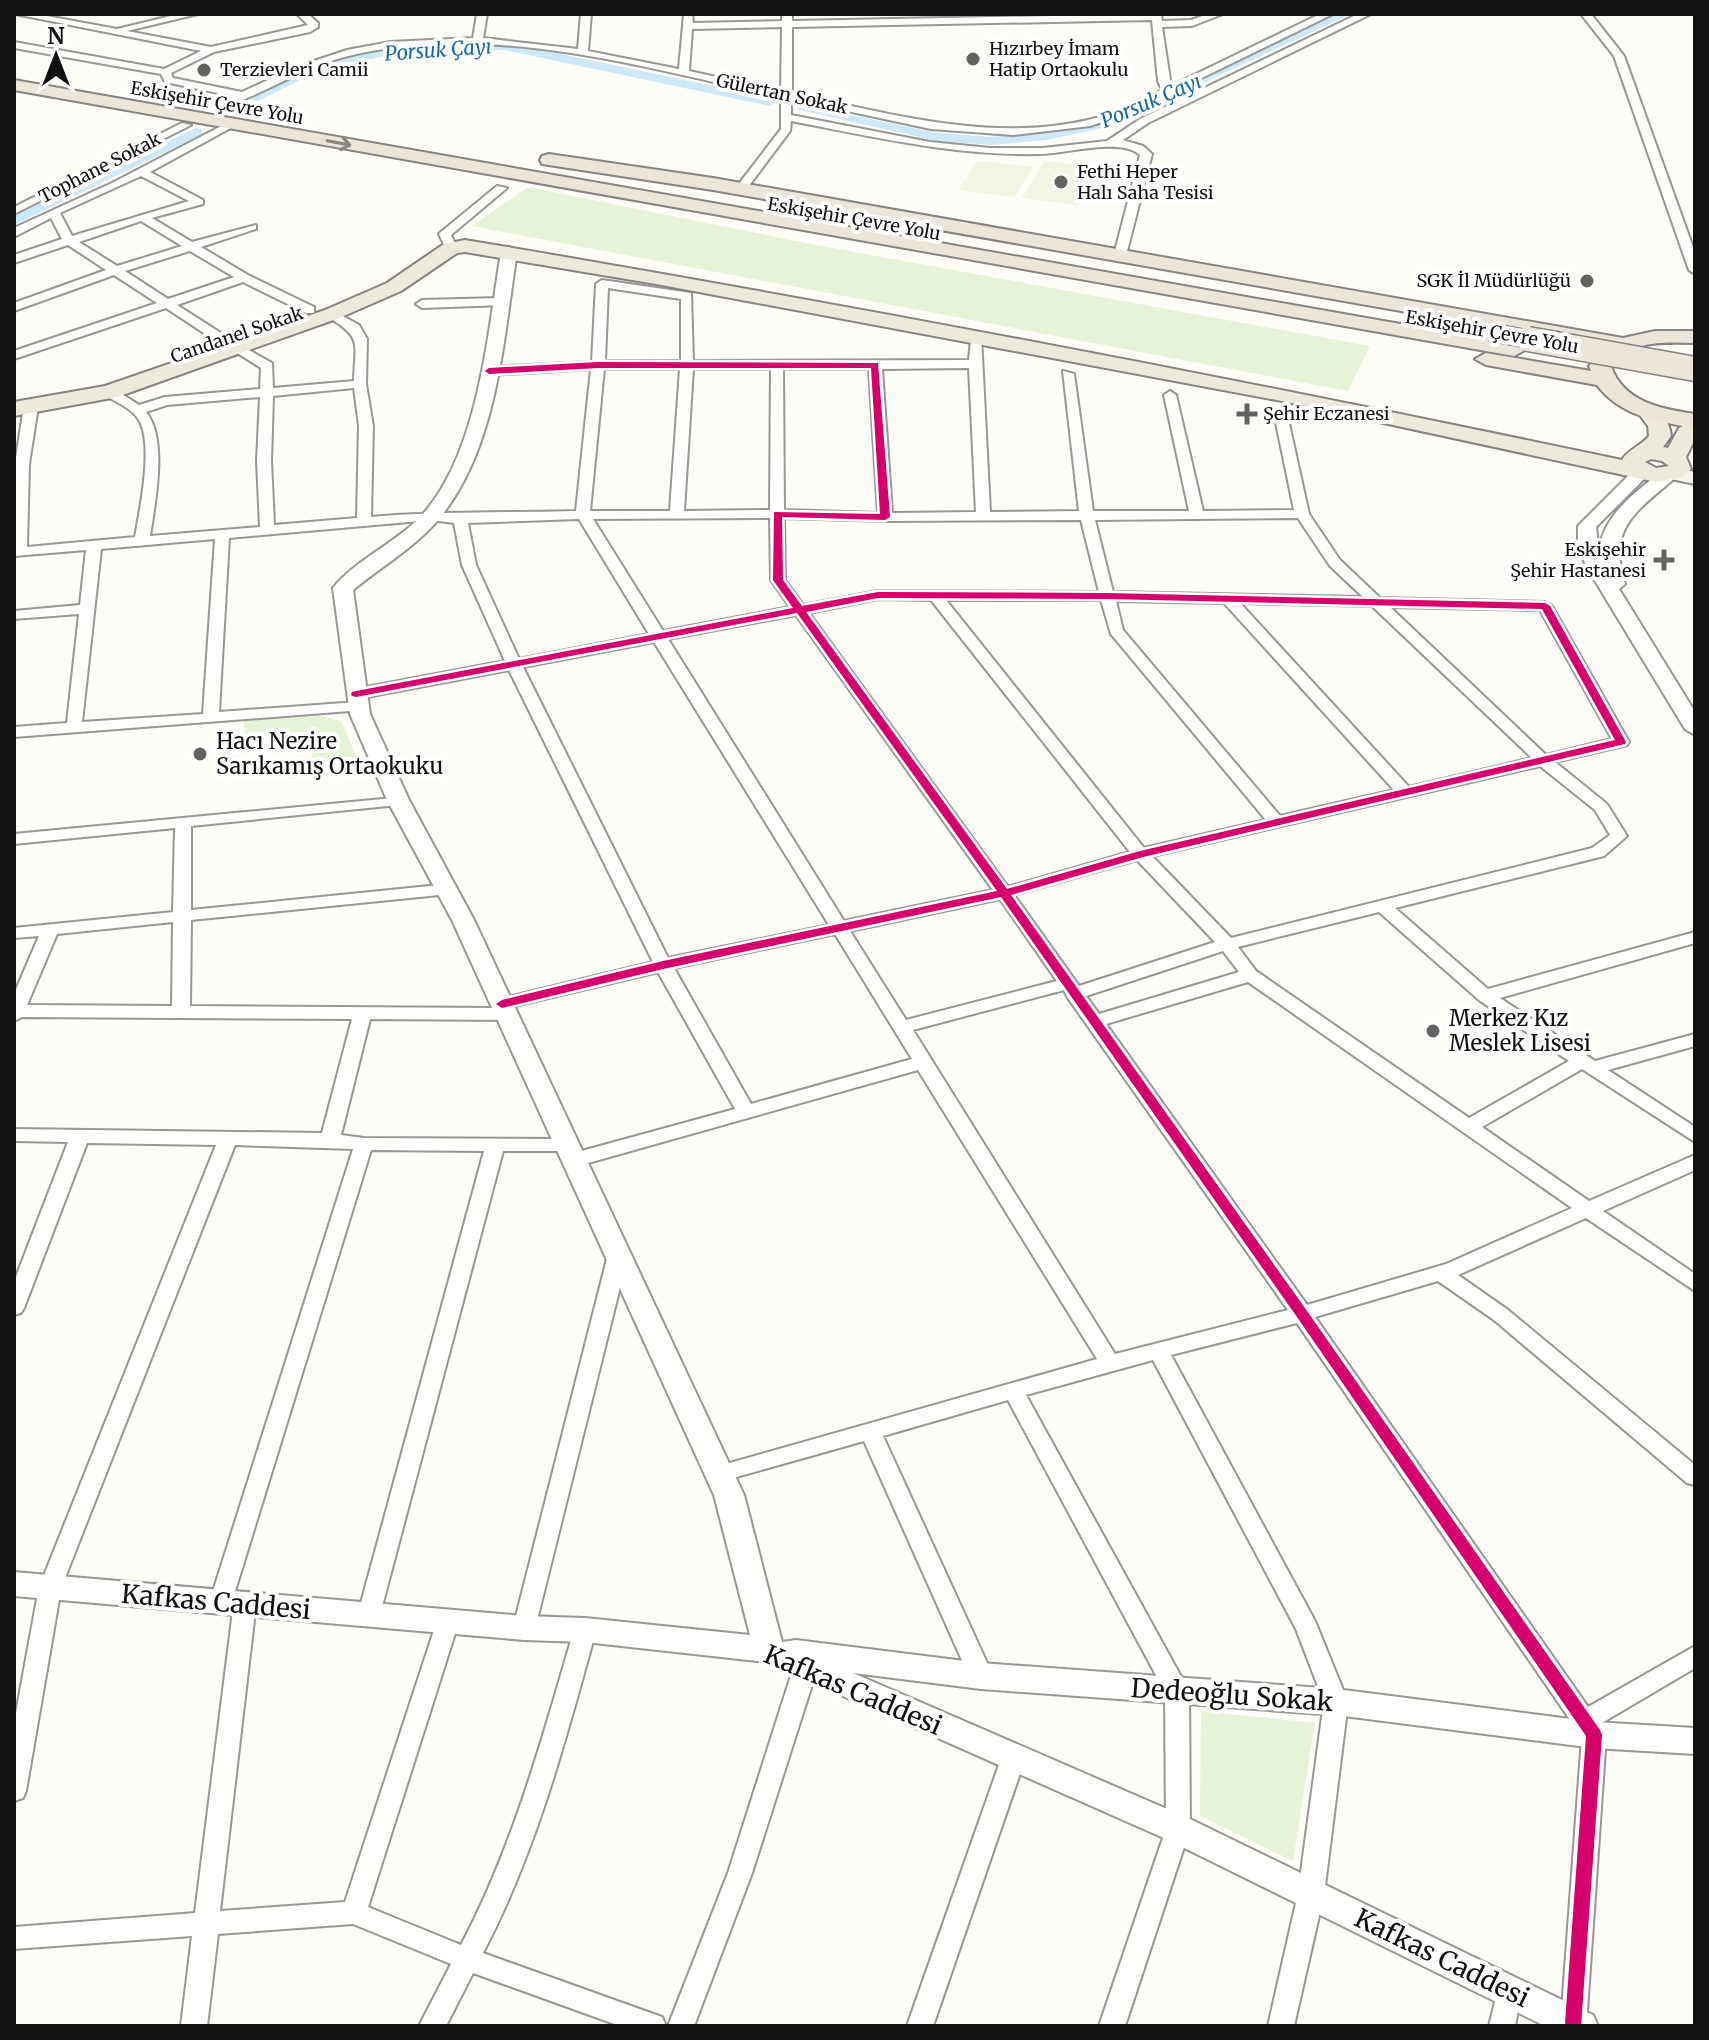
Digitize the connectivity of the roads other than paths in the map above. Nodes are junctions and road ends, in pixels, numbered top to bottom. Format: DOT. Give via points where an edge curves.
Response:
graph roads {
  1 [pos="20,14"];
  2 [pos="193,14"];
  3 [pos="302,14"];
  4 [pos="482,14"];
  5 [pos="586,14"];
  6 [pos="1218,14"];
  7 [pos="1328,14"];
  8 [pos="1366,14"];
  9 [pos="1586,14"];
  10 [pos="1085,16"];
  11 [pos="987,17"];
  12 [pos="45,18"];
  13 [pos="886,18"];
  14 [pos="1156,18"];
  15 [pos="788,19"];
  16 [pos="688,20"];
  17 [pos="24,29"];
  18 [pos="115,31"];
  19 [pos="478,40"];
  20 [pos="14,45"];
  21 [pos="211,50"];
  22 [pos="583,51"];
  23 [pos="14,66"];
  24 [pos="165,72"];
  25 [pos="684,73"];
  26 [pos="14,85"];
  27 [pos="1168,91"];
  28 [pos="243,95"];
  29 [pos="789,95"];
  30 [pos="224,104"];
  31 [pos="786,117"];
  32 [pos="233,124"];
  33 [pos="186,125"];
  34 [pos="1112,141"];
  35 [pos="497,154"];
  36 [pos="142,172"];
  37 [pos="523,175"];
  38 [pos="501,188"];
  39 [pos="741,189"];
  40 [pos="14,211"];
  41 [pos="54,212"];
  42 [pos="142,217"];
  43 [pos="252,227"];
  44 [pos="14,233"];
  45 [pos="68,240"];
  46 [pos="448,241"];
  47 [pos="192,247"];
  48 [pos="509,252"];
  49 [pos="1120,255"];
  50 [pos="14,259"];
  51 [pos="1695,270"];
  52 [pos="114,271"];
  53 [pos="244,278"];
  54 [pos="500,302"];
  55 [pos="166,304"];
  56 [pos="422,304"];
  57 [pos="14,307"];
  58 [pos="310,310"];
  59 [pos="332,314"];
  60 [pos="1695,337"];
  61 [pos="977,339"];
  62 [pos="231,344"];
  63 [pos="1624,344"];
  64 [pos="14,355"];
  65 [pos="975,364"];
  66 [pos="598,365"];
  67 [pos="687,365"];
  68 [pos="777,365"];
  69 [pos="875,365"];
  70 [pos="1695,369"];
  71 [pos="489,371"];
  72 [pos="1068,374"];
  73 [pos="1602,379"];
  74 [pos="1695,381"];
  75 [pos="360,384"];
  76 [pos="267,391"];
  77 [pos="109,392"];
  78 [pos="1170,395"];
  79 [pos="20,404"];
  80 [pos="138,410"];
  81 [pos="1647,410"];
  82 [pos="1281,413"];
  83 [pos="1695,421"];
  84 [pos="1695,427"];
  85 [pos="1642,462"];
  86 [pos="1681,469"];
  87 [pos="777,514"];
  88 [pos="1302,514"];
  89 [pos="583,515"];
  90 [pos="677,515"];
  91 [pos="1197,515"];
  92 [pos="431,516"];
  93 [pos="983,516"];
  94 [pos="1087,516"];
  95 [pos="885,517"];
  96 [pos="460,519"];
  97 [pos="364,522"];
  98 [pos="267,530"];
  99 [pos="222,534"];
  100 [pos="142,540"];
  101 [pos="94,545"];
  102 [pos="17,552"];
  103 [pos="935,595"];
  104 [pos="1107,596"];
  105 [pos="1227,598"];
  106 [pos="1376,601"];
  107 [pos="89,609"];
  108 [pos="801,609"];
  109 [pos="1626,612"];
  110 [pos="14,615"];
  111 [pos="657,635"];
  112 [pos="513,663"];
  113 [pos="357,700"];
  114 [pos="211,718"];
  115 [pos="74,727"];
  116 [pos="1695,729"];
  117 [pos="14,732"];
  118 [pos="1543,760"];
  119 [pos="1406,793"];
  120 [pos="398,800"];
  121 [pos="1276,822"];
  122 [pos="183,823"];
  123 [pos="14,839"];
  124 [pos="1140,854"];
  125 [pos="449,889"];
  126 [pos="1004,893"];
  127 [pos="1384,907"];
  128 [pos="183,917"];
  129 [pos="842,929"];
  130 [pos="50,930"];
  131 [pos="14,933"];
  132 [pos="1695,937"];
  133 [pos="1227,944"];
  134 [pos="663,965"];
  135 [pos="1250,975"];
  136 [pos="1070,989"];
  137 [pos="1485,996"];
  138 [pos="505,1009"];
  139 [pos="181,1011"];
  140 [pos="15,1013"];
  141 [pos="363,1013"];
  142 [pos="1094,1022"];
  143 [pos="903,1027"];
  144 [pos="1695,1040"];
  145 [pos="924,1062"];
  146 [pos="1587,1065"];
  147 [pos="746,1112"];
  148 [pos="1467,1127"];
  149 [pos="14,1135"];
  150 [pos="1695,1136"];
  151 [pos="80,1137"];
  152 [pos="227,1140"];
  153 [pos="330,1140"];
  154 [pos="364,1144"];
  155 [pos="495,1144"];
  156 [pos="571,1152"];
  157 [pos="1695,1162"];
  158 [pos="1588,1211"];
  159 [pos="618,1255"];
  160 [pos="1441,1273"];
  161 [pos="1695,1284"];
  162 [pos="14,1308"];
  163 [pos="1302,1314"];
  164 [pos="1158,1350"];
  165 [pos="1110,1363"];
  166 [pos="1013,1390"];
  167 [pos="870,1431"];
  168 [pos="719,1474"];
  169 [pos="1695,1477"];
  170 [pos="14,1584"];
  171 [pos="50,1588"];
  172 [pos="233,1602"];
  173 [pos="369,1614"];
  174 [pos="448,1621"];
  175 [pos="524,1628"];
  176 [pos="585,1630"];
  177 [pos="769,1650"];
  178 [pos="1695,1656"];
  179 [pos="806,1666"];
  180 [pos="981,1676"];
  181 [pos="1177,1691"];
  182 [pos="1336,1702"];
  183 [pos="1589,1728"];
  184 [pos="1695,1741"];
  185 [pos="1013,1759"];
  186 [pos="14,1791"];
  187 [pos="1178,1829"];
  188 [pos="1311,1894"];
  189 [pos="354,1913"];
  190 [pos="206,1924"];
  191 [pos="14,1938"];
  192 [pos="467,1959"];
  193 [pos="1509,1990"];
  194 [pos="1577,2024"];
  195 [pos="194,2026"];
  196 [pos="432,2026"];
  197 [pos="653,2026"];
  198 [pos="681,2026"];
  199 [pos="920,2026"];
  200 [pos="1112,2026"];
  201 [pos="1281,2026"];
  202 [pos="1502,2026"];
  1 -- 12 [label="street"];
  2 -- 18 [label="street"];
  3 -- 21 [label="street" via="314,25 306,30"];
  4 -- 19 [label="street"];
  5 -- 22 [label="street"];
  6 -- 14 [label="street" via="1192,23"];
  7 -- 27 [label="street, Gülertan Sokak"];
  8 -- 34 [label="street"];
  9 -- 51 [label="street" via="1619,56"];
  10 -- 11 [label="street"];
  10 -- 14 [label="street"];
  11 -- 13 [label="street"];
  12 -- 17 [label="street"];
  12 -- 18 [label="street"];
  13 -- 15 [label="street"];
  14 -- 27 [label="street"];
  15 -- 16 [label="street"];
  15 -- 29 [label="street"];
  16 -- 25 [label="street"];
  18 -- 21 [label="street"];
  19 -- 22 [label="street, Gülertan Sokak"];
  19 -- 28 [label="street, Gülertan Sokak" via="350,52 304,65"];
  20 -- 24 [label="street"];
  21 -- 24 [label="street"];
  22 -- 25 [label="street, Gülertan Sokak"];
  23 -- 30 [label="highway, Eskişehir Çevre Yolu"];
  24 -- 28 [label="street" via="169,80"];
  25 -- 29 [label="street, Gülertan Sokak"];
  26 -- 32 [label="highway, Eskişehir Çevre Yolu"];
  27 -- 29 [label="street, Gülertan Sokak" via="1090,123 1013,132 931,126"];
  28 -- 30 [label="street, Gülertan Sokak"];
  29 -- 31 [label="street"];
  30 -- 35 [label="highway, Eskişehir Çevre Yolu"];
  31 -- 34 [label="street" via="990,151 1043,151"];
  31 -- 39 [label="street" via="786,129"];
  32 -- 36 [label="street"];
  32 -- 37 [label="highway, Eskişehir Çevre Yolu, one-way"];
  33 -- 40 [label="street, Tophane Sokak"];
  34 -- 49 [label="street" via="1146,154"];
  35 -- 39 [label="highway"];
  35 -- 70 [label="highway, Eskişehir Çevre Yolu, bridge"];
  36 -- 41 [label="street"];
  36 -- 42 [label="street" via="199,202"];
  37 -- 73 [label="highway" via="615,199"];
  37 -- 74 [label="highway, Eskişehir Çevre Yolu"];
  38 -- 46 [label="street, Candanel Sokak"];
  39 -- 49 [label="highway"];
  41 -- 44 [label="street"];
  41 -- 45 [label="street"];
  42 -- 45 [label="street"];
  42 -- 47 [label="street"];
  43 -- 47 [label="street"];
  45 -- 50 [label="street"];
  45 -- 52 [label="street"];
  46 -- 48 [label="main road"];
  46 -- 58 [label="main road, Candanel Sokak" via="383,279"];
  46 -- 59 [label="main road" via="394,287"];
  46 -- 85 [label="main road" via="520,243 669,269"];
  47 -- 52 [label="street"];
  47 -- 53 [label="street"];
  48 -- 54 [label="street"];
  48 -- 61 [label="main road"];
  49 -- 63 [label="highway"];
  52 -- 55 [label="street"];
  52 -- 57 [label="street"];
  53 -- 55 [label="street"];
  53 -- 58 [label="street"];
  54 -- 56 [label="street"];
  54 -- 71 [label="street"];
  55 -- 62 [label="street"];
  55 -- 64 [label="street"];
  58 -- 62 [label="main road, Candanel Sokak"];
  59 -- 62 [label="main road"];
  59 -- 75 [label="street" via="355,328 361,339"];
  60 -- 63 [label="highway"];
  61 -- 65 [label="street"];
  61 -- 85 [label="main road"];
  62 -- 76 [label="street" via="267,366"];
  62 -- 77 [label="main road"];
  62 -- 79 [label="main road, Candanel Sokak"];
  63 -- 73 [label="highway" via="1607,353 1600,366"];
  65 -- 69 [label="street"];
  65 -- 93 [label="street"];
  66 -- 67 [label="street"];
  66 -- 67 [label="street" via="602,284 687,296"];
  66 -- 71 [label="street"];
  66 -- 89 [label="street"];
  67 -- 68 [label="street"];
  67 -- 90 [label="street"];
  68 -- 69 [label="street"];
  68 -- 87 [label="street"];
  69 -- 95 [label="street"];
  71 -- 92 [label="street" via="454,482"];
  72 -- 94 [label="street"];
  73 -- 81 [label="highway" via="1619,396"];
  75 -- 76 [label="street"];
  75 -- 97 [label="street" via="366,426"];
  76 -- 80 [label="street" via="165,401"];
  76 -- 98 [label="street"];
  77 -- 79 [label="main road"];
  77 -- 80 [label="street"];
  78 -- 91 [label="street"];
  79 -- 102 [label="street"];
  80 -- 100 [label="street" via="148,425 149,496"];
  81 -- 83 [label="highway"];
  81 -- 85 [label="main road" via="1660,436"];
  82 -- 88 [label="street"];
  84 -- 86 [label="main road" via="1687,433"];
  85 -- 86 [label="main road"];
  85 -- 109 [label="street" via="1629,490 1587,526 1587,545 1596,566"];
  86 -- 109 [label="street" via="1616,520 1609,546 1612,577"];
  87 -- 90 [label="street"];
  87 -- 95 [label="street"];
  87 -- 108 [label="street" via="778,580"];
  88 -- 91 [label="street"];
  88 -- 106 [label="street" via="1335,563"];
  89 -- 90 [label="street"];
  89 -- 96 [label="street"];
  89 -- 111 [label="street"];
  91 -- 94 [label="street"];
  92 -- 96 [label="street"];
  92 -- 97 [label="street"];
  92 -- 113 [label="street" via="343,588"];
  93 -- 94 [label="street"];
  93 -- 95 [label="street"];
  94 -- 104 [label="street"];
  96 -- 112 [label="street" via="469,565"];
  97 -- 98 [label="street"];
  98 -- 99 [label="street"];
  99 -- 100 [label="street"];
  99 -- 114 [label="street"];
  100 -- 101 [label="street"];
  101 -- 102 [label="street"];
  101 -- 107 [label="street"];
  103 -- 104 [label="street"];
  103 -- 108 [label="street" via="878,595"];
  103 -- 124 [label="street"];
  104 -- 105 [label="street"];
  104 -- 121 [label="street" via="1116,631"];
  105 -- 106 [label="street"];
  105 -- 119 [label="street"];
  106 -- 118 [label="street"];
  106 -- 118 [label="street" via="1545,606 1621,742"];
  107 -- 110 [label="street"];
  107 -- 115 [label="street"];
  108 -- 111 [label="street"];
  108 -- 126 [label="street"];
  109 -- 116 [label="street"];
  111 -- 112 [label="street"];
  111 -- 129 [label="street"];
  112 -- 113 [label="street"];
  112 -- 134 [label="street"];
  113 -- 114 [label="street"];
  113 -- 120 [label="street"];
  114 -- 115 [label="street"];
  115 -- 117 [label="street"];
  118 -- 119 [label="street"];
  118 -- 127 [label="street" via="1601,807 1619,836 1598,852"];
  119 -- 121 [label="street"];
  120 -- 122 [label="street"];
  120 -- 125 [label="street"];
  121 -- 124 [label="street"];
  122 -- 123 [label="street"];
  122 -- 128 [label="street"];
  124 -- 126 [label="street"];
  124 -- 133 [label="street"];
  125 -- 128 [label="street"];
  125 -- 138 [label="street"];
  126 -- 129 [label="street"];
  126 -- 136 [label="street"];
  127 -- 133 [label="street"];
  127 -- 137 [label="street"];
  128 -- 130 [label="street"];
  128 -- 139 [label="street"];
  129 -- 134 [label="street"];
  129 -- 143 [label="street"];
  130 -- 131 [label="street"];
  130 -- 140 [label="street"];
  132 -- 137 [label="street"];
  133 -- 135 [label="street"];
  133 -- 136 [label="street"];
  134 -- 138 [label="street"];
  134 -- 147 [label="street"];
  135 -- 142 [label="street"];
  135 -- 148 [label="street"];
  136 -- 142 [label="street"];
  136 -- 143 [label="street"];
  137 -- 146 [label="street"];
  138 -- 141 [label="street"];
  138 -- 156 [label="street"];
  139 -- 140 [label="street"];
  139 -- 141 [label="street"];
  141 -- 153 [label="street"];
  142 -- 163 [label="street"];
  143 -- 145 [label="street"];
  144 -- 146 [label="street"];
  145 -- 147 [label="street"];
  145 -- 165 [label="street"];
  146 -- 148 [label="street"];
  146 -- 150 [label="street"];
  147 -- 156 [label="street"];
  148 -- 158 [label="street"];
  149 -- 151 [label="street"];
  151 -- 152 [label="street"];
  151 -- 162 [label="street"];
  152 -- 153 [label="street"];
  152 -- 171 [label="street"];
  153 -- 154 [label="street"];
  154 -- 155 [label="street"];
  154 -- 172 [label="street"];
  155 -- 156 [label="street"];
  155 -- 173 [label="street"];
  156 -- 159 [label="street"];
  157 -- 158 [label="street"];
  158 -- 160 [label="street"];
  158 -- 161 [label="street"];
  159 -- 168 [label="street"];
  159 -- 175 [label="street"];
  160 -- 163 [label="street"];
  160 -- 169 [label="street" via="1501,1315"];
  163 -- 164 [label="street"];
  163 -- 183 [label="street"];
  164 -- 165 [label="street"];
  164 -- 182 [label="street" via="1307,1628"];
  165 -- 166 [label="street"];
  166 -- 167 [label="street"];
  166 -- 181 [label="street"];
  167 -- 168 [label="street"];
  167 -- 180 [label="street"];
  168 -- 177 [label="street"];
  170 -- 171 [label="street, Kafkas Caddesi"];
  171 -- 172 [label="street, Kafkas Caddesi"];
  171 -- 186 [label="street"];
  172 -- 173 [label="street, Kafkas Caddesi"];
  172 -- 190 [label="street"];
  173 -- 174 [label="street, Kafkas Caddesi"];
  174 -- 175 [label="street, Kafkas Caddesi"];
  174 -- 189 [label="street"];
  175 -- 176 [label="street, Kafkas Caddesi"];
  176 -- 177 [label="street, Kafkas Caddesi"];
  176 -- 192 [label="street" via="498,1900"];
  177 -- 179 [label="street, Kafkas Caddesi"];
  177 -- 180 [label="street, Dedeoğlu Sokak"];
  178 -- 183 [label="street"];
  179 -- 185 [label="street, Kafkas Caddesi"];
  179 -- 198 [label="street" via="740,1873"];
  180 -- 181 [label="street, Dedeoğlu Sokak"];
  181 -- 182 [label="street, Dedeoğlu Sokak"];
  181 -- 187 [label="street"];
  182 -- 183 [label="street, Dedeoğlu Sokak"];
  182 -- 188 [label="street"];
  183 -- 184 [label="street, Dedeoğlu Sokak"];
  183 -- 194 [label="street"];
  185 -- 187 [label="street, Kafkas Caddesi"];
  185 -- 199 [label="street"];
  187 -- 188 [label="street, Kafkas Caddesi"];
  187 -- 200 [label="street"];
  188 -- 193 [label="street, Kafkas Caddesi"];
  188 -- 201 [label="street"];
  189 -- 190 [label="street"];
  189 -- 192 [label="street"];
  190 -- 191 [label="street"];
  190 -- 195 [label="street"];
  192 -- 196 [label="street"];
  192 -- 197 [label="street"];
  193 -- 194 [label="street, Kafkas Caddesi"];
  193 -- 202 [label="street"];
}
